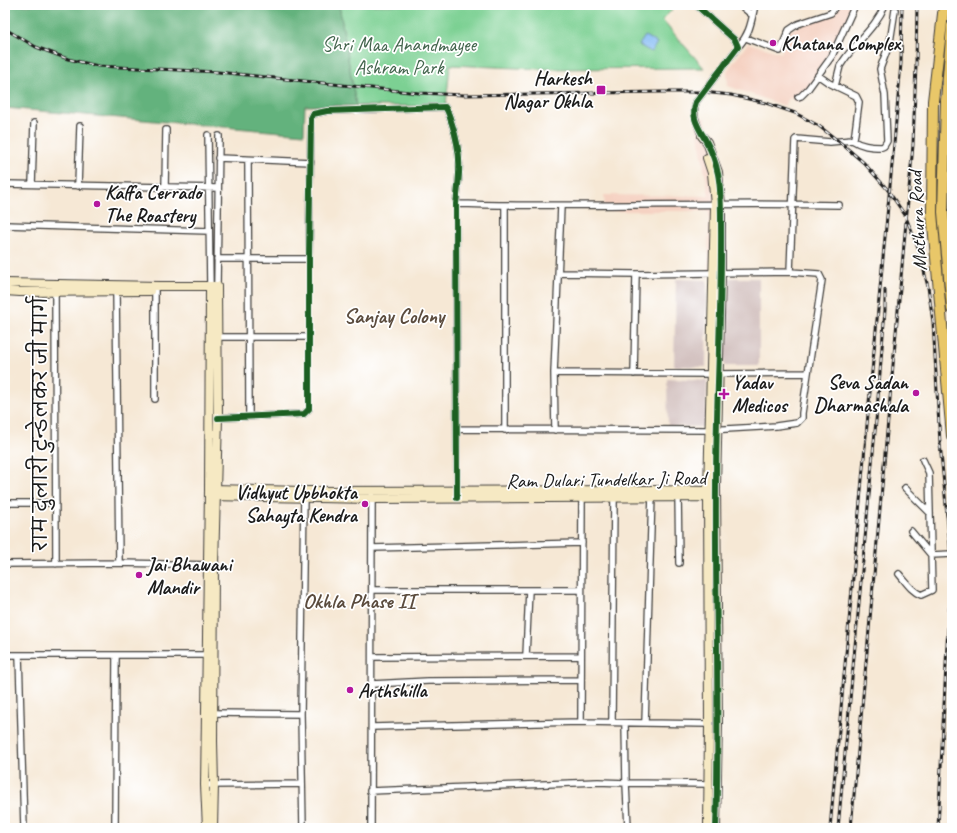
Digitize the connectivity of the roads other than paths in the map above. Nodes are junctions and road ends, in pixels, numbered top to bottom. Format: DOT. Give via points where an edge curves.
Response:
graph roads {
  1 [pos="696,5"];
  2 [pos="740,5"];
  3 [pos="755,5"];
  4 [pos="836,5"];
  5 [pos="855,5"];
  6 [pos="885,5"];
  7 [pos="944,5"];
  8 [pos="895,10"];
  9 [pos="752,15"];
  10 [pos="952,26"];
  11 [pos="746,38"];
  12 [pos="738,47"];
  13 [pos="819,76"];
  14 [pos="835,86"];
  15 [pos="798,98"];
  16 [pos="34,123"];
  17 [pos="80,126"];
  18 [pos="166,130"];
  19 [pos="208,135"];
  20 [pos="219,136"];
  21 [pos="702,136"];
  22 [pos="852,140"];
  23 [pos="218,158"];
  24 [pos="248,160"];
  25 [pos="311,162"];
  26 [pos="5,184"];
  27 [pos="32,184"];
  28 [pos="78,186"];
  29 [pos="165,187"];
  30 [pos="208,188"];
  31 [pos="218,188"];
  32 [pos="456,204"];
  33 [pos="792,204"];
  34 [pos="505,205"];
  35 [pos="718,205"];
  36 [pos="839,205"];
  37 [pos="561,206"];
  38 [pos="5,225"];
  39 [pos="209,231"];
  40 [pos="248,259"];
  41 [pos="309,259"];
  42 [pos="217,260"];
  43 [pos="790,272"];
  44 [pos="559,274"];
  45 [pos="636,274"];
  46 [pos="717,274"];
  47 [pos="5,283"];
  48 [pos="56,288"];
  49 [pos="213,288"];
  50 [pos="5,291"];
  51 [pos="116,291"];
  52 [pos="155,291"];
  53 [pos="952,309"];
  54 [pos="217,337"];
  55 [pos="248,337"];
  56 [pos="309,338"];
  57 [pos="554,373"];
  58 [pos="808,373"];
  59 [pos="634,374"];
  60 [pos="714,374"];
  61 [pos="155,399"];
  62 [pos="248,416"];
  63 [pos="218,418"];
  64 [pos="457,429"];
  65 [pos="505,430"];
  66 [pos="555,430"];
  67 [pos="713,430"];
  68 [pos="952,436"];
  69 [pos="923,460"];
  70 [pos="905,488"];
  71 [pos="212,492"];
  72 [pos="582,494"];
  73 [pos="652,494"];
  74 [pos="678,494"];
  75 [pos="711,494"];
  76 [pos="304,495"];
  77 [pos="372,495"];
  78 [pos="457,495"];
  79 [pos="614,498"];
  80 [pos="5,502"];
  81 [pos="56,503"];
  82 [pos="930,513"];
  83 [pos="911,531"];
  84 [pos="582,543"];
  85 [pos="372,548"];
  86 [pos="952,554"];
  87 [pos="931,555"];
  88 [pos="119,563"];
  89 [pos="5,564"];
  90 [pos="56,564"];
  91 [pos="211,564"];
  92 [pos="679,564"];
  93 [pos="899,574"];
  94 [pos="372,590"];
  95 [pos="529,590"];
  96 [pos="580,590"];
  97 [pos="5,655"];
  98 [pos="19,655"];
  99 [pos="116,655"];
  100 [pos="210,655"];
  101 [pos="526,656"];
  102 [pos="580,656"];
  103 [pos="372,657"];
  104 [pos="580,680"];
  105 [pos="372,684"];
  106 [pos="210,713"];
  107 [pos="301,714"];
  108 [pos="580,722"];
  109 [pos="612,722"];
  110 [pos="625,722"];
  111 [pos="645,723"];
  112 [pos="709,724"];
  113 [pos="372,727"];
  114 [pos="626,783"];
  115 [pos="302,784"];
  116 [pos="708,784"];
  117 [pos="205,785"];
  118 [pos="214,785"];
  119 [pos="370,791"];
  120 [pos="24,828"];
  121 [pos="115,828"];
  122 [pos="206,828"];
  123 [pos="213,828"];
  124 [pos="303,828"];
  125 [pos="371,828"];
  126 [pos="628,828"];
  127 [pos="708,828"];
  128 [pos="716,828"];
  1 -- 12 [label="street" via="735,40"];
  2 -- 9 [label="street"];
  3 -- 9 [label="street"];
  4 -- 11 [label="street" via="831,13 798,24 789,30 780,51"];
  5 -- 13 [label="street" via="832,56"];
  6 -- 14 [label="street" via="874,25 840,66"];
  7 -- 68 [label="highway, Mathura Road" via="933,101 932,213"];
  8 -- 22 [label="street" via="890,42 880,69 885,95 887,141 882,147 869,147"];
  9 -- 11 [label="street"];
  10 -- 53 [label="highway, Mathura Road" via="946,101 943,212"];
  11 -- 12 [label="street"];
  12 -- 21 [label="street" via="696,102 694,117"];
  13 -- 14 [label="street"];
  13 -- 15 [label="street"];
  14 -- 22 [label="street" via="858,98"];
  16 -- 27 [label="street"];
  17 -- 28 [label="street"];
  18 -- 29 [label="street"];
  19 -- 30 [label="street"];
  20 -- 23 [label="street"];
  21 -- 35 [label="street"];
  22 -- 33 [label="street" via="795,140"];
  23 -- 24 [label="street"];
  23 -- 31 [label="street"];
  24 -- 25 [label="street"];
  24 -- 40 [label="street"];
  25 -- 32 [label="street" via="312,118 315,113 445,107 458,142 460,169"];
  25 -- 41 [label="street"];
  26 -- 27 [label="street"];
  27 -- 28 [label="street"];
  28 -- 29 [label="street"];
  29 -- 30 [label="street"];
  30 -- 31 [label="street"];
  30 -- 39 [label="street"];
  31 -- 42 [label="street"];
  32 -- 34 [label="street"];
  32 -- 64 [label="street"];
  33 -- 35 [label="street"];
  33 -- 36 [label="street"];
  33 -- 43 [label="street"];
  34 -- 37 [label="street"];
  34 -- 65 [label="street"];
  35 -- 37 [label="street"];
  35 -- 46 [label="street"];
  37 -- 44 [label="street"];
  38 -- 39 [label="street"];
  39 -- 49 [label="street"];
  40 -- 41 [label="street"];
  40 -- 42 [label="street"];
  40 -- 55 [label="street"];
  41 -- 56 [label="street"];
  42 -- 49 [label="street"];
  43 -- 46 [label="street"];
  43 -- 58 [label="street" via="817,273 822,280"];
  44 -- 45 [label="street"];
  44 -- 57 [label="street"];
  45 -- 46 [label="street"];
  45 -- 59 [label="street"];
  46 -- 60 [label="street"];
  47 -- 48 [label="street"];
  48 -- 49 [label="street"];
  48 -- 50 [label="street"];
  48 -- 51 [label="street"];
  48 -- 81 [label="street, राम दुलारी टुन्डेलकर जी मार्ग"];
  49 -- 52 [label="street"];
  49 -- 54 [label="street"];
  49 -- 71 [label="street"];
  51 -- 52 [label="street"];
  51 -- 88 [label="street"];
  52 -- 61 [label="street"];
  54 -- 55 [label="street"];
  54 -- 63 [label="street"];
  55 -- 56 [label="street"];
  55 -- 62 [label="street"];
  56 -- 62 [label="street" via="310,407 307,412"];
  57 -- 59 [label="street"];
  57 -- 66 [label="street"];
  58 -- 60 [label="street"];
  58 -- 67 [label="street" via="802,418 798,423"];
  59 -- 60 [label="street"];
  60 -- 67 [label="street"];
  62 -- 63 [label="street"];
  63 -- 71 [label="street"];
  64 -- 65 [label="street"];
  64 -- 78 [label="street"];
  65 -- 66 [label="street"];
  66 -- 67 [label="street"];
  67 -- 75 [label="street"];
  69 -- 82 [label="street" via="929,473"];
  70 -- 82 [label="street"];
  71 -- 76 [label="street, Ram Dulari Tundelkar Ji Road"];
  71 -- 91 [label="street"];
  72 -- 73 [label="street, Ram Dulari Tundelkar Ji Road"];
  72 -- 78 [label="street, Ram Dulari Tundelkar Ji Road"];
  72 -- 79 [label="street, Ram Dulari Tundelkar Ji Road"];
  72 -- 84 [label="street"];
  73 -- 74 [label="street, Ram Dulari Tundelkar Ji Road"];
  73 -- 79 [label="street, Ram Dulari Tundelkar Ji Road"];
  73 -- 111 [label="street"];
  74 -- 75 [label="street, Ram Dulari Tundelkar Ji Road"];
  74 -- 92 [label="street"];
  75 -- 112 [label="street"];
  75 -- 128 [label="street" via="718,723"];
  76 -- 77 [label="street, Ram Dulari Tundelkar Ji Road"];
  76 -- 107 [label="street"];
  77 -- 78 [label="street, Ram Dulari Tundelkar Ji Road"];
  77 -- 85 [label="street"];
  79 -- 109 [label="street"];
  80 -- 81 [label="street"];
  81 -- 90 [label="street, राम दुलारी टुन्डेलकर जी मार्ग"];
  82 -- 87 [label="street"];
  83 -- 87 [label="street"];
  84 -- 85 [label="street"];
  84 -- 96 [label="street"];
  85 -- 94 [label="street"];
  86 -- 87 [label="street"];
  87 -- 93 [label="street" via="932,590 921,595 914,592"];
  88 -- 90 [label="street"];
  88 -- 91 [label="street"];
  89 -- 90 [label="street"];
  91 -- 100 [label="street"];
  94 -- 95 [label="street"];
  94 -- 103 [label="street"];
  95 -- 96 [label="street"];
  95 -- 101 [label="street"];
  96 -- 102 [label="street"];
  97 -- 98 [label="street"];
  98 -- 99 [label="street"];
  98 -- 120 [label="street"];
  99 -- 100 [label="street"];
  99 -- 121 [label="street"];
  100 -- 106 [label="street"];
  101 -- 102 [label="street"];
  101 -- 103 [label="street"];
  102 -- 104 [label="street"];
  103 -- 105 [label="street"];
  104 -- 105 [label="street"];
  104 -- 108 [label="street"];
  105 -- 113 [label="street"];
  106 -- 107 [label="street"];
  106 -- 117 [label="street"];
  106 -- 118 [label="street"];
  107 -- 115 [label="street"];
  108 -- 109 [label="street"];
  108 -- 113 [label="street"];
  109 -- 110 [label="street"];
  110 -- 111 [label="street"];
  110 -- 114 [label="street"];
  111 -- 112 [label="street"];
  112 -- 116 [label="street"];
  113 -- 119 [label="street"];
  114 -- 116 [label="street"];
  114 -- 119 [label="street"];
  114 -- 126 [label="street"];
  115 -- 118 [label="street"];
  115 -- 124 [label="street"];
  116 -- 127 [label="street"];
  117 -- 118 [label="street"];
  117 -- 122 [label="street"];
  118 -- 123 [label="street"];
  119 -- 125 [label="street"];
}
